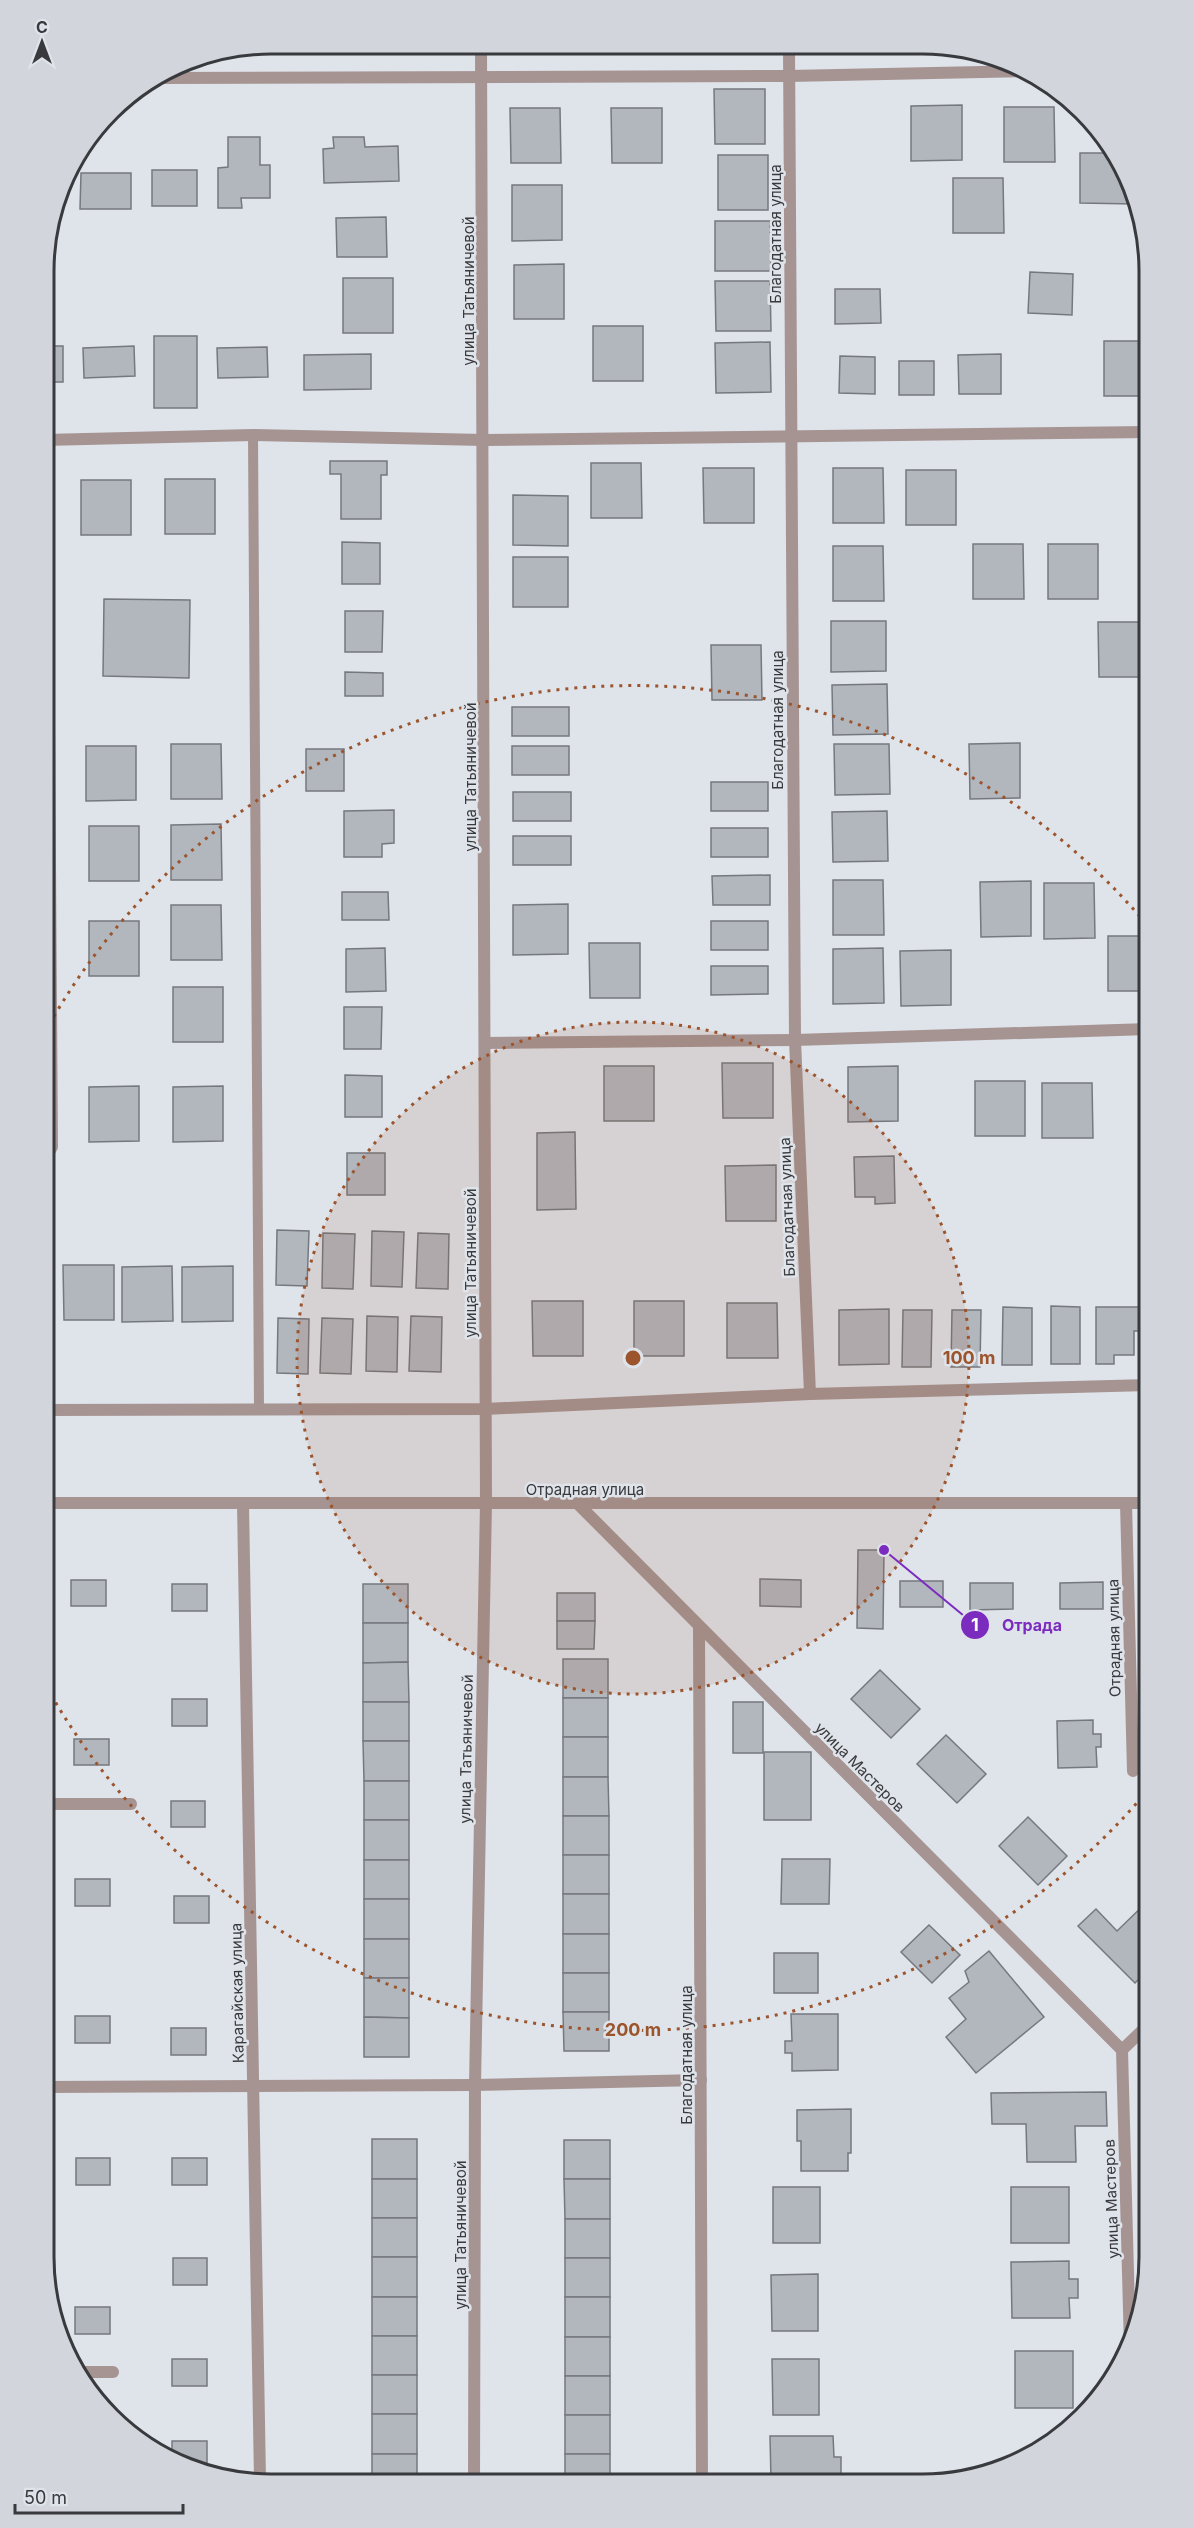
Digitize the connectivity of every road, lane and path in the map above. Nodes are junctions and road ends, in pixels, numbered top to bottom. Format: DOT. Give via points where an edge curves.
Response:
graph roads {
  1 [pos="482,54"];
  2 [pos="789,54"];
  3 [pos="1006,71"];
  4 [pos="482,76"];
  5 [pos="789,76"];
  6 [pos="171,78"];
  7 [pos="1139,432"];
  8 [pos="253,435"];
  9 [pos="790,435"];
  10 [pos="54,440"];
  11 [pos="484,440"];
  12 [pos="1139,1029"];
  13 [pos="795,1040"];
  14 [pos="485,1043"];
  15 [pos="1139,1385"];
  16 [pos="810,1394"];
  17 [pos="259,1408"];
  18 [pos="485,1409"];
  19 [pos="54,1410"];
  20 [pos="54,1503"];
  21 [pos="486,1503"];
  22 [pos="1126,1503"];
  23 [pos="1139,1503"];
  24 [pos="243,1504"];
  25 [pos="578,1504"];
  26 [pos="699,1627"];
  27 [pos="1133,1771"];
  28 [pos="54,1804"];
  29 [pos="130,1804"];
  30 [pos="1139,2034"];
  31 [pos="1122,2050"];
  32 [pos="701,2080"];
  33 [pos="254,2084"];
  34 [pos="475,2085"];
  35 [pos="54,2087"];
  36 [pos="1129,2321"];
  37 [pos="87,2372"];
  38 [pos="113,2372"];
  39 [pos="260,2474"];
  40 [pos="474,2474"];
  41 [pos="702,2474"];
  1 -- 4 [label="street, улица Татьяничевой"];
  2 -- 5 [label="street, Благодатная улица"];
  3 -- 5 [label="street"];
  4 -- 5 [label="street"];
  4 -- 6 [label="street"];
  4 -- 11 [label="street, улица Татьяничевой"];
  5 -- 9 [label="street, Благодатная улица"];
  7 -- 9 [label="street"];
  8 -- 10 [label="street"];
  8 -- 11 [label="street"];
  8 -- 17 [label="lane"];
  9 -- 11 [label="street"];
  9 -- 13 [label="street, Благодатная улица"];
  11 -- 14 [label="street, улица Татьяничевой"];
  12 -- 13 [label="street"];
  13 -- 14 [label="street"];
  13 -- 16 [label="street, Благодатная улица"];
  14 -- 18 [label="street, улица Татьяничевой"];
  15 -- 16 [label="street"];
  16 -- 18 [label="street"];
  17 -- 18 [label="street"];
  17 -- 19 [label="street"];
  18 -- 21 [label="street, улица Татьяничевой"];
  20 -- 24 [label="street, Отрадная улица"];
  21 -- 24 [label="street, Отрадная улица"];
  21 -- 25 [label="street, Отрадная улица"];
  21 -- 34 [label="street, улица Татьяничевой"];
  22 -- 23 [label="street, Отрадная улица"];
  22 -- 25 [label="street, Отрадная улица"];
  22 -- 27 [label="street, Отрадная улица"];
  24 -- 33 [label="street, Карагайская улица"];
  25 -- 26 [label="street, улица Мастеров"];
  26 -- 31 [label="street, улица Мастеров"];
  26 -- 32 [label="street, Благодатная улица"];
  28 -- 29 [label="street"];
  30 -- 31 [label="street"];
  31 -- 36 [label="street, улица Мастеров"];
  32 -- 34 [label="street"];
  32 -- 41 [label="street, Благодатная улица"];
  33 -- 34 [label="street"];
  33 -- 35 [label="street"];
  33 -- 39 [label="street, Карагайская улица"];
  34 -- 40 [label="street, улица Татьяничевой"];
  37 -- 38 [label="street"];
}
